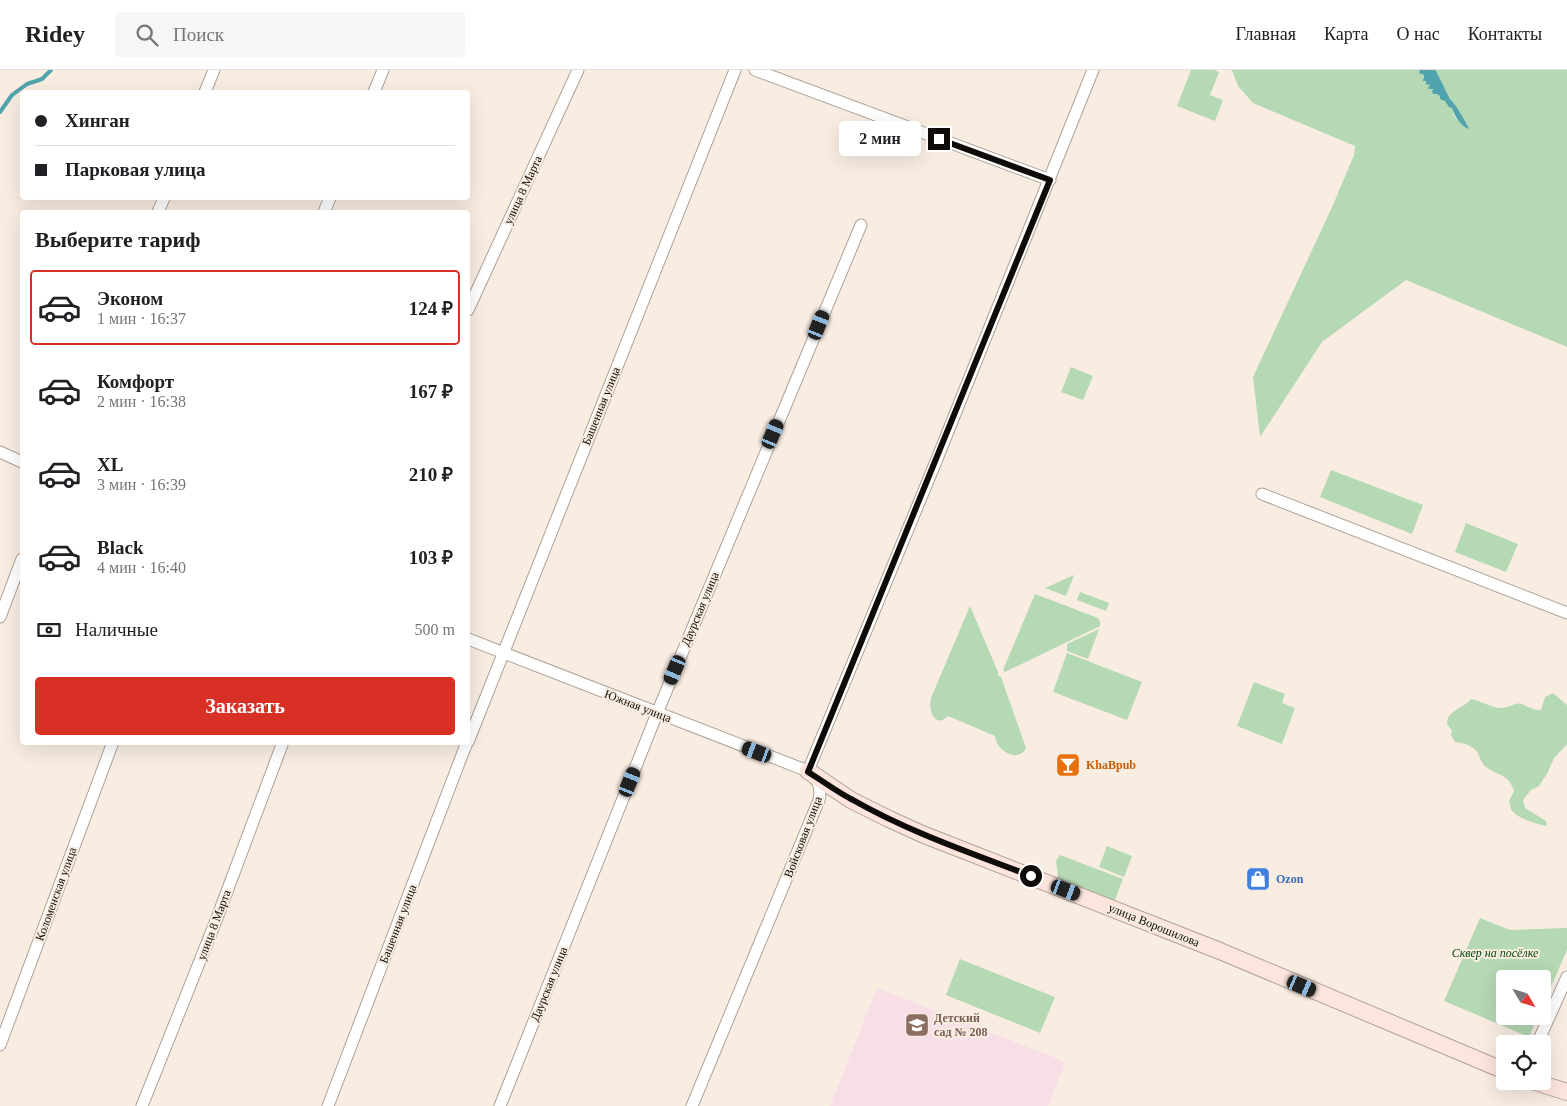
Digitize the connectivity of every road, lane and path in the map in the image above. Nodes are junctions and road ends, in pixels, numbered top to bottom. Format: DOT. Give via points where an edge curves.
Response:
graph roads {
  1 [pos="214,70"];
  2 [pos="383,70"];
  3 [pos="578,70"];
  4 [pos="734,70"];
  5 [pos="755,70"];
  6 [pos="1093,70"];
  7 [pos="206,90"];
  8 [pos="375,90"];
  9 [pos="1050,180"];
  10 [pos="861,224"];
  11 [pos="470,306"];
  12 [pos="0,452"];
  13 [pos="20,461"];
  14 [pos="1262,494"];
  15 [pos="20,564"];
  16 [pos="1567,613"];
  17 [pos="0,617"];
  18 [pos="470,640"];
  19 [pos="502,653"];
  20 [pos="657,713"];
  21 [pos="470,734"];
  22 [pos="112,745"];
  23 [pos="282,745"];
  24 [pos="466,745"];
  25 [pos="808,772"];
  26 [pos="1567,977"];
  27 [pos="1541,1035"];
  28 [pos="0,1045"];
  29 [pos="1496,1068"];
  30 [pos="1551,1087"];
  31 [pos="1567,1092"];
  32 [pos="142,1106"];
  33 [pos="328,1106"];
  34 [pos="500,1106"];
  35 [pos="692,1106"];
  1 -- 7 [label="street"];
  2 -- 8 [label="street"];
  3 -- 11 [label="street, улица 8 Марта"];
  4 -- 19 [label="street, Башенная улица"];
  5 -- 9 [label="street"];
  6 -- 9 [label="street"];
  9 -- 25 [label="street"];
  10 -- 20 [label="street, Даурская улица"];
  12 -- 13 [label="street"];
  14 -- 16 [label="street"];
  15 -- 17 [label="street"];
  18 -- 19 [label="street, Южная улица"];
  19 -- 20 [label="street, Южная улица"];
  19 -- 21 [label="street, Башенная улица"];
  20 -- 25 [label="street, Южная улица"];
  20 -- 34 [label="street, Даурская улица"];
  22 -- 28 [label="street, Коломенская улица"];
  23 -- 32 [label="street, улица 8 Марта"];
  24 -- 33 [label="street, Башенная улица"];
  25 -- 29 [label="main road, улица Ворошилова" via="851,800 922,834 1214,949"];
  25 -- 35 [label="street, Войсковая улица" via="818,782 819,800"];
  26 -- 27 [label="street"];
  30 -- 31 [label="main road"];
}
